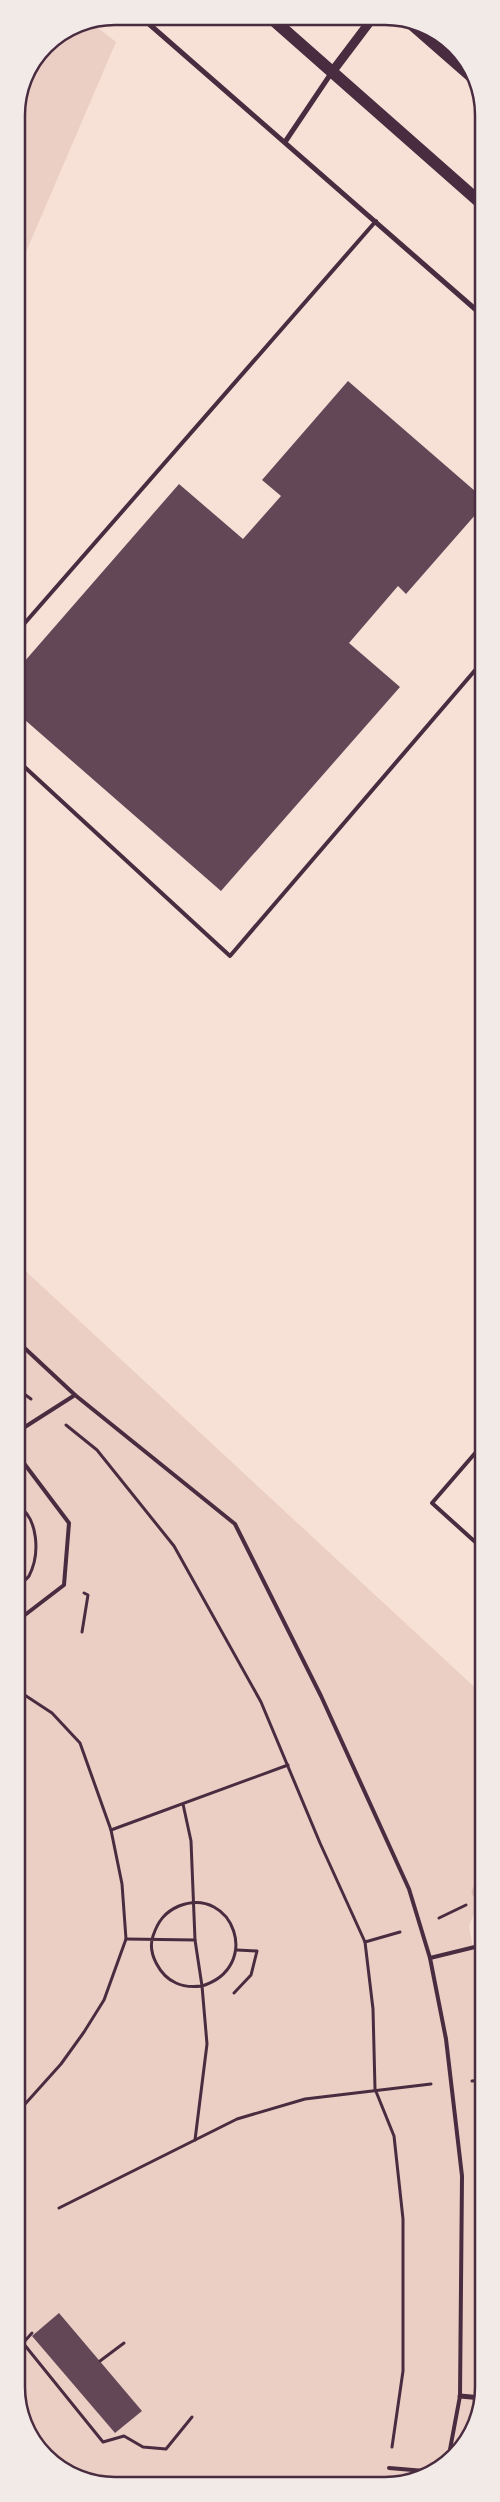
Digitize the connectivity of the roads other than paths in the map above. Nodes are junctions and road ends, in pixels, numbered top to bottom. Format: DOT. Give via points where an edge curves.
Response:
graph roads {
  1 [pos="151,25"];
  2 [pos="278,25"];
  3 [pos="367,25"];
  4 [pos="422,33"];
  5 [pos="462,68"];
  6 [pos="332,72"];
  7 [pos="285,142"];
  8 [pos="475,198"];
  9 [pos="376,221"];
  10 [pos="475,309"];
  11 [pos="25,623"];
  12 [pos="475,670"];
  13 [pos="25,767"];
  14 [pos="25,1348"];
  15 [pos="75,1395"];
  16 [pos="25,1427"];
  17 [pos="475,1453"];
  18 [pos="25,1465"];
  19 [pos="475,1542"];
  20 [pos="25,1615"];
  21 [pos="475,1947"];
  22 [pos="430,1958"];
  23 [pos="460,2396"];
  24 [pos="474,2397"];
  25 [pos="450,2450"];
  26 [pos="388,2468"];
  27 [pos="418,2470"];
  1 -- 7 [label="street"];
  2 -- 6 [label="main road"];
  3 -- 6 [label="street"];
  4 -- 5 [label="main road"];
  6 -- 7 [label="street"];
  6 -- 8 [label="main road"];
  7 -- 9 [label="street"];
  9 -- 10 [label="street"];
  9 -- 11 [label="lane"];
  12 -- 13 [label="lane" via="230,956"];
  14 -- 15 [label="lane"];
  15 -- 16 [label="lane"];
  15 -- 22 [label="lane" via="235,1524 321,1696 409,1889"];
  17 -- 19 [label="lane" via="432,1503"];
  18 -- 20 [label="lane" via="68,1523 64,1585"];
  21 -- 22 [label="lane"];
  22 -- 23 [label="lane" via="446,2039 462,2176"];
  23 -- 24 [label="street"];
  23 -- 25 [label="lane"];
  26 -- 27 [label="lane"];
}
